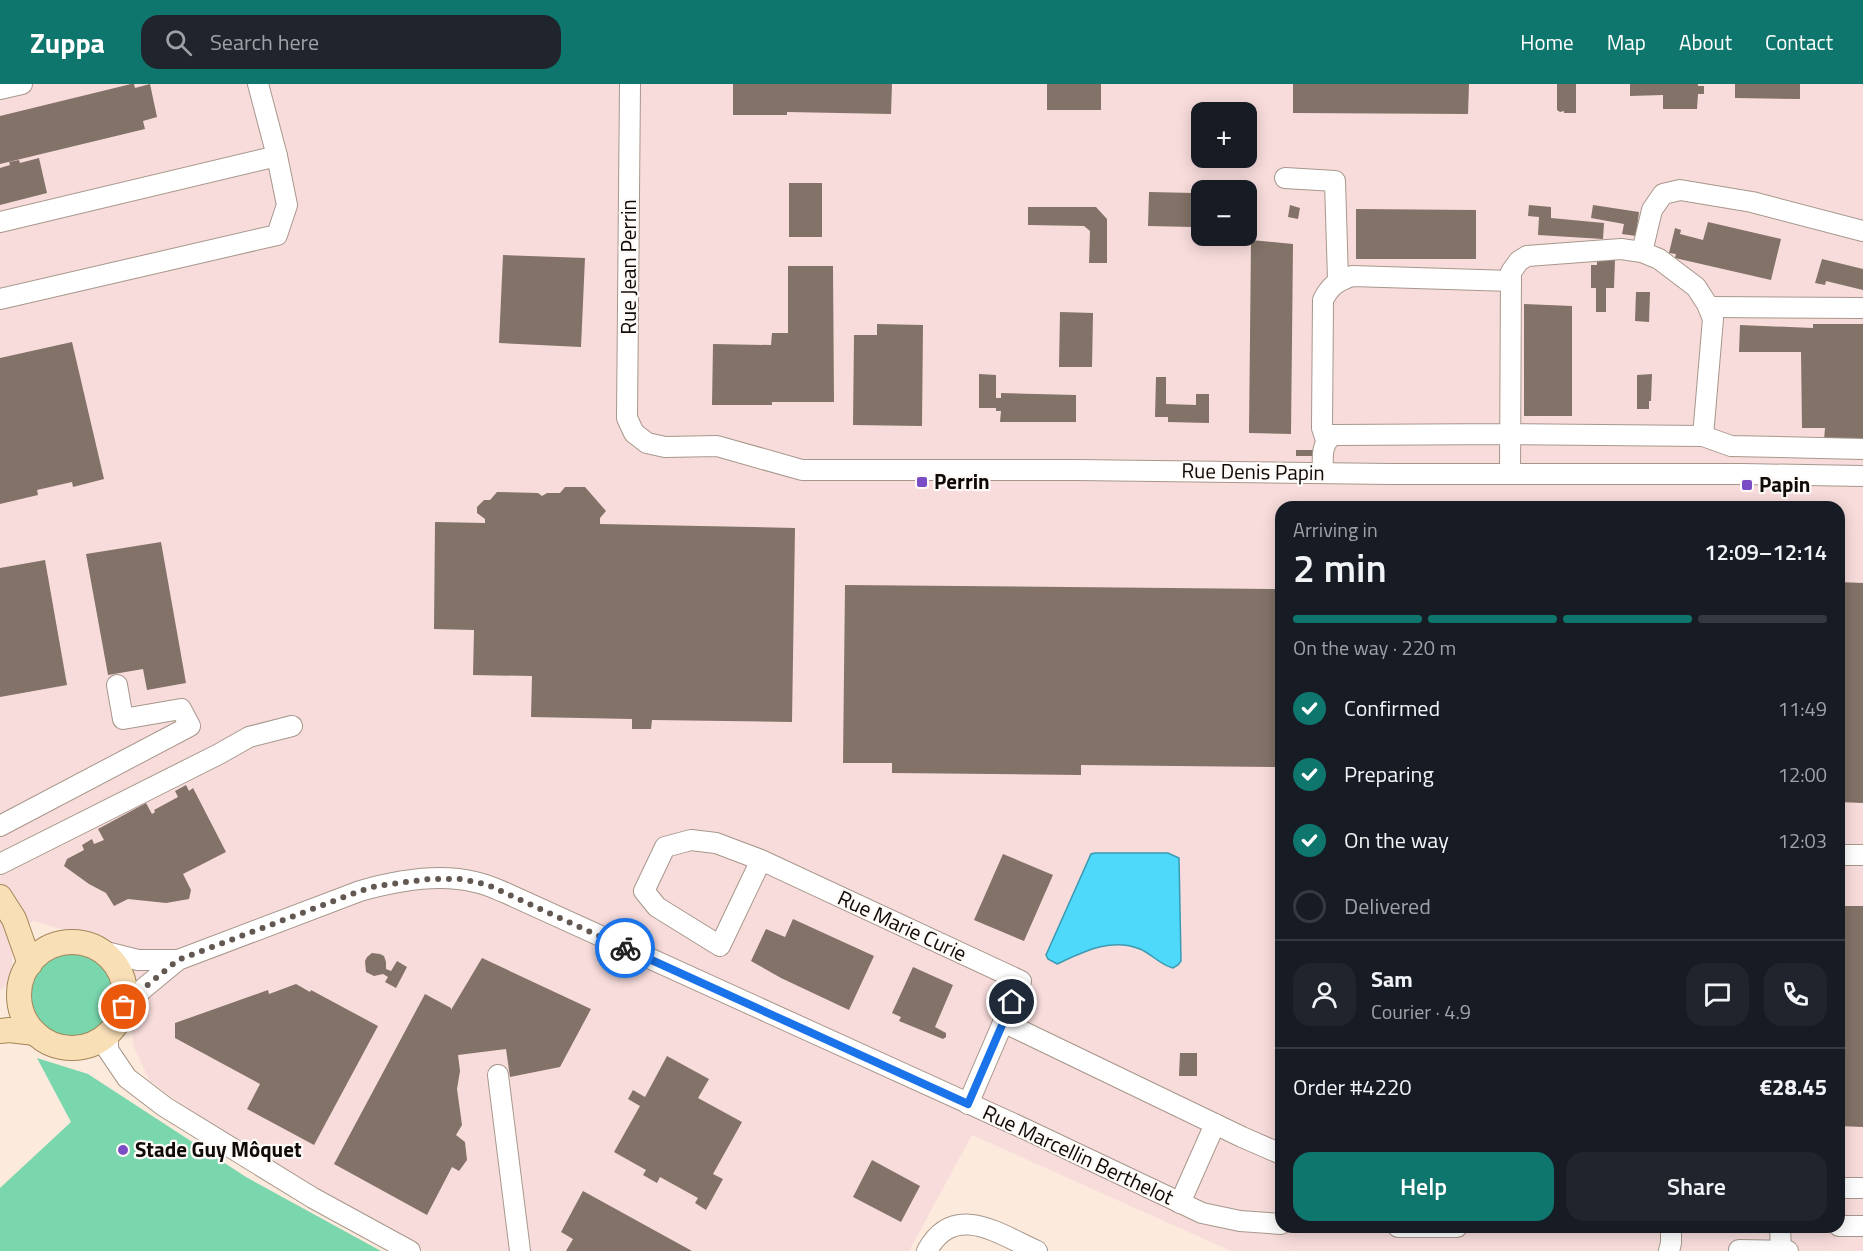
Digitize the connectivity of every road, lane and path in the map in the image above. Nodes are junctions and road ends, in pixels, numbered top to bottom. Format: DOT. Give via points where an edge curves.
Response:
graph roads {
  1 [pos="22,84"];
  2 [pos="258,84"];
  3 [pos="630,84"];
  4 [pos="0,89"];
  5 [pos="277,156"];
  6 [pos="1285,178"];
  7 [pos="0,222"];
  8 [pos="1863,231"];
  9 [pos="1642,252"];
  10 [pos="1338,280"];
  11 [pos="1511,280"];
  12 [pos="0,299"];
  13 [pos="1709,307"];
  14 [pos="1863,308"];
  15 [pos="1510,434"];
  16 [pos="1703,436"];
  17 [pos="1326,440"];
  18 [pos="647,443"];
  19 [pos="1863,448"];
  20 [pos="1323,473"];
  21 [pos="1510,474"];
  22 [pos="1863,476"];
  23 [pos="117,685"];
  24 [pos="292,726"];
  25 [pos="0,826"];
  26 [pos="1845,855"];
  27 [pos="1863,855"];
  28 [pos="761,860"];
  29 [pos="0,864"];
  30 [pos="0,897"];
  31 [pos="14,919"];
  32 [pos="70,942"];
  33 [pos="102,951"];
  34 [pos="178,960"];
  35 [pos="30,964"];
  36 [pos="20,988"];
  37 [pos="124,1007"];
  38 [pos="0,1010"];
  39 [pos="1003,1022"];
  40 [pos="0,1031"];
  41 [pos="35,1033"];
  42 [pos="108,1035"];
  43 [pos="498,1075"];
  44 [pos="968,1104"];
  45 [pos="1215,1125"];
  46 [pos="1275,1151"];
  47 [pos="1845,1188"];
  48 [pos="1863,1188"];
  49 [pos="1180,1203"];
  50 [pos="1275,1224"];
  51 [pos="1845,1226"];
  52 [pos="1863,1226"];
  53 [pos="1671,1233"];
  54 [pos="1780,1233"];
  55 [pos="1739,1250"];
  56 [pos="410,1251"];
  57 [pos="520,1251"];
  58 [pos="927,1251"];
  59 [pos="1037,1251"];
  60 [pos="1669,1251"];
  61 [pos="1781,1251"];
  62 [pos="1788,1251"];
  1 -- 4 [label="street"];
  2 -- 5 [label="street"];
  3 -- 18 [label="street, Rue Jean Perrin" via="627,418 634,433"];
  5 -- 7 [label="street"];
  5 -- 12 [label="street" via="287,205 278,235"];
  6 -- 10 [label="street" via="1335,182"];
  8 -- 9 [label="street" via="1752,202 1680,190 1663,194 1652,210"];
  9 -- 11 [label="street" via="1621,249 1527,256 1511,272"];
  9 -- 13 [label="street" via="1696,287"];
  10 -- 11 [label="street" via="1352,276"];
  10 -- 17 [label="street" via="1323,300 1322,428"];
  11 -- 15 [label="street"];
  13 -- 14 [label="street"];
  13 -- 16 [label="street" via="1713,319"];
  15 -- 16 [label="street"];
  15 -- 17 [label="street" via="1333,435"];
  15 -- 21 [label="street"];
  16 -- 19 [label="street" via="1731,446"];
  17 -- 20 [label="street"];
  18 -- 20 [label="street, Rue Denis Papin" via="665,447 717,446 802,470"];
  20 -- 21 [label="street, Rue Denis Papin"];
  21 -- 22 [label="street, Rue Denis Papin"];
  23 -- 25 [label="street" via="123,719 181,709 190,726"];
  24 -- 29 [label="street" via="249,737"];
  26 -- 27 [label="street"];
  28 -- 28 [label="street" via="716,843 691,840 666,847 644,891 657,907 720,946"];
  28 -- 39 [label="street, Rue Marie Curie" via="1021,981"];
  30 -- 31 [label="main road"];
  31 -- 32 [label="main road" via="34,932"];
  31 -- 35 [label="main road"];
  32 -- 33 [label="main road"];
  32 -- 35 [label="main road" via="55,945"];
  33 -- 34 [label="street, Rue Marcellin Berthelot" via="138,960"];
  33 -- 37 [label="main road" via="122,976"];
  34 -- 37 [label="street, Rue Marcellin Berthelot"];
  34 -- 44 [label="street, Rue Marcellin Berthelot" via="376,886 429,879 468,880 506,893"];
  35 -- 36 [label="main road"];
  36 -- 38 [label="main road"];
  36 -- 41 [label="main road" via="25,1020"];
  37 -- 42 [label="main road"];
  39 -- 44 [label="street, Rue Marie Curie"];
  39 -- 45 [label="street"];
  40 -- 41 [label="main road"];
  41 -- 42 [label="main road" via="63,1048 94,1044"];
  42 -- 56 [label="street" via="108,1050 127,1078 165,1107 313,1198"];
  43 -- 57 [label="street"];
  44 -- 49 [label="street, Rue Marcellin Berthelot"];
  45 -- 46 [label="street"];
  45 -- 49 [label="street"];
  47 -- 48 [label="street"];
  49 -- 50 [label="street, Rue Marcellin Berthelot" via="1202,1213"];
  51 -- 52 [label="street"];
  53 -- 60 [label="street"];
  54 -- 61 [label="street"];
  55 -- 61 [label="street"];
  58 -- 59 [label="street" via="941,1232 962,1224 979,1226"];
  61 -- 62 [label="street"];
}
